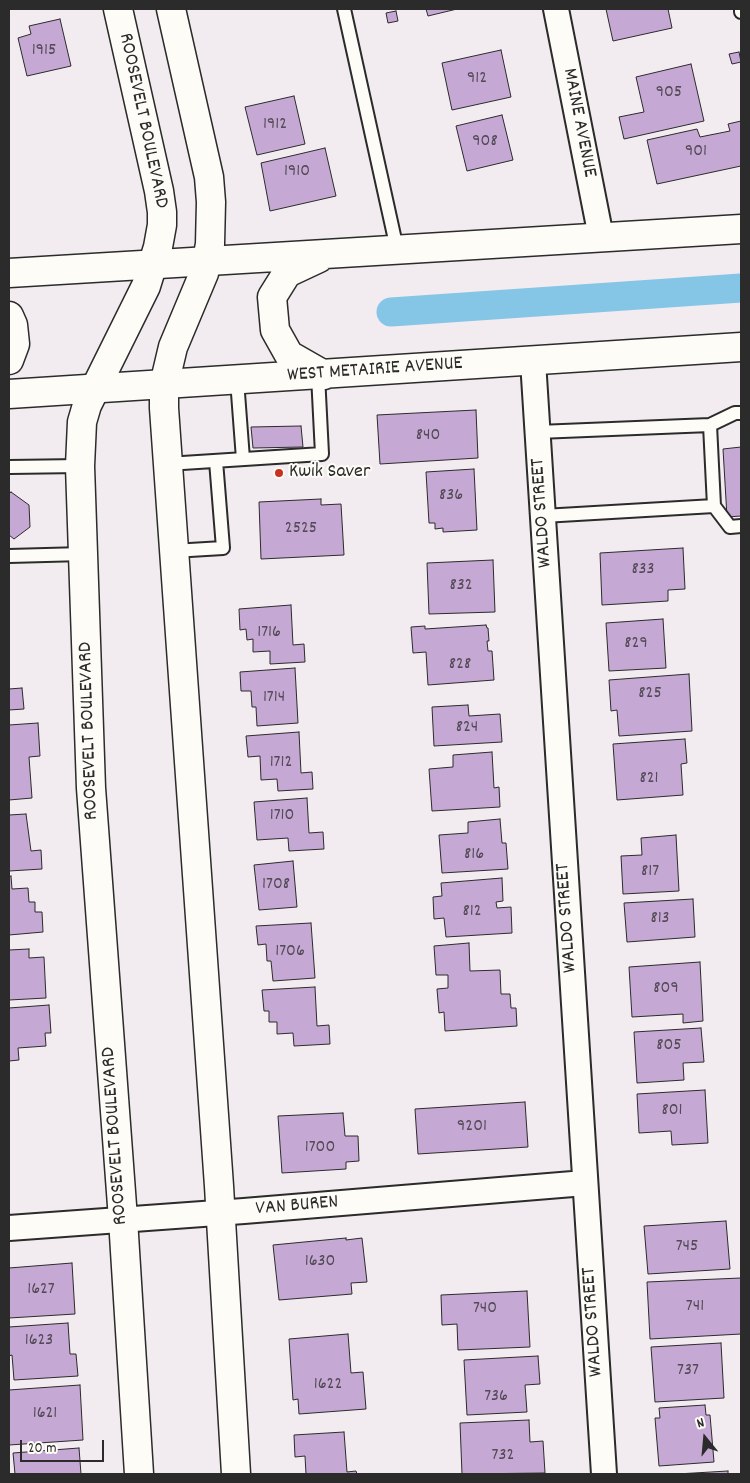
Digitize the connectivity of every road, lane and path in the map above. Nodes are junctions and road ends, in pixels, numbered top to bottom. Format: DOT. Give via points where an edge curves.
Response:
graph roads {
  1 [pos="118,9"];
  2 [pos="171,9"];
  3 [pos="344,9"];
  4 [pos="556,9"];
  5 [pos="741,228"];
  6 [pos="601,237"];
  7 [pos="397,249"];
  8 [pos="329,253"];
  9 [pos="207,260"];
  10 [pos="154,264"];
  11 [pos="9,273"];
  12 [pos="9,316"];
  13 [pos="741,347"];
  14 [pos="9,360"];
  15 [pos="533,361"];
  16 [pos="321,375"];
  17 [pos="237,380"];
  18 [pos="164,385"];
  19 [pos="94,389"];
  20 [pos="9,394"];
  21 [pos="739,411"];
  22 [pos="710,425"];
  23 [pos="538,432"];
  24 [pos="243,460"];
  25 [pos="216,461"];
  26 [pos="167,464"];
  27 [pos="80,466"];
  28 [pos="9,467"];
  29 [pos="714,506"];
  30 [pos="543,516"];
  31 [pos="741,526"];
  32 [pos="173,551"];
  33 [pos="83,554"];
  34 [pos="9,556"];
  35 [pos="585,1183"];
  36 [pos="220,1213"];
  37 [pos="123,1219"];
  38 [pos="9,1228"];
  39 [pos="139,1474"];
  40 [pos="236,1474"];
  41 [pos="604,1474"];
  1 -- 10 [label="street, ROOSEVELT BOULEVARD" via="162,212"];
  2 -- 9 [label="street" via="209,177 211,224"];
  3 -- 7 [label="lane"];
  4 -- 6 [label="street, MAINE AVENUE"];
  5 -- 6 [label="street"];
  6 -- 7 [label="street"];
  7 -- 8 [label="street"];
  8 -- 9 [label="street"];
  8 -- 16 [label="street" via="287,273 272,297 275,330 289,355"];
  9 -- 10 [label="street"];
  9 -- 18 [label="street" via="173,347"];
  10 -- 11 [label="street"];
  10 -- 19 [label="street, ROOSEVELT BOULEVARD"];
  12 -- 14 [label="street" via="15,344"];
  13 -- 15 [label="street, WEST METAIRIE AVENUE"];
  15 -- 16 [label="street, WEST METAIRIE AVENUE"];
  15 -- 23 [label="street, WALDO STREET"];
  16 -- 17 [label="street, WEST METAIRIE AVENUE"];
  16 -- 24 [label="lane" via="322,454"];
  17 -- 18 [label="street, WEST METAIRIE AVENUE"];
  17 -- 24 [label="lane"];
  18 -- 19 [label="street, WEST METAIRIE AVENUE"];
  18 -- 26 [label="street"];
  19 -- 20 [label="street, WEST METAIRIE AVENUE"];
  19 -- 27 [label="street, ROOSEVELT BOULEVARD" via="82,422"];
  21 -- 22 [label="lane"];
  22 -- 23 [label="lane"];
  22 -- 29 [label="lane"];
  23 -- 30 [label="street, WALDO STREET"];
  24 -- 25 [label="lane"];
  25 -- 26 [label="lane"];
  25 -- 32 [label="lane" via="223,548"];
  26 -- 32 [label="street"];
  27 -- 28 [label="lane"];
  27 -- 33 [label="street, ROOSEVELT BOULEVARD"];
  29 -- 30 [label="lane"];
  29 -- 31 [label="lane" via="730,527"];
  30 -- 35 [label="street, WALDO STREET"];
  32 -- 36 [label="street"];
  33 -- 34 [label="lane"];
  33 -- 37 [label="street, ROOSEVELT BOULEVARD" via="91,788"];
  35 -- 36 [label="street, VAN BUREN"];
  35 -- 41 [label="street, WALDO STREET"];
  36 -- 37 [label="street, VAN BUREN"];
  36 -- 40 [label="street"];
  37 -- 38 [label="street, VAN BUREN"];
  37 -- 39 [label="street, ROOSEVELT BOULEVARD"];
}
